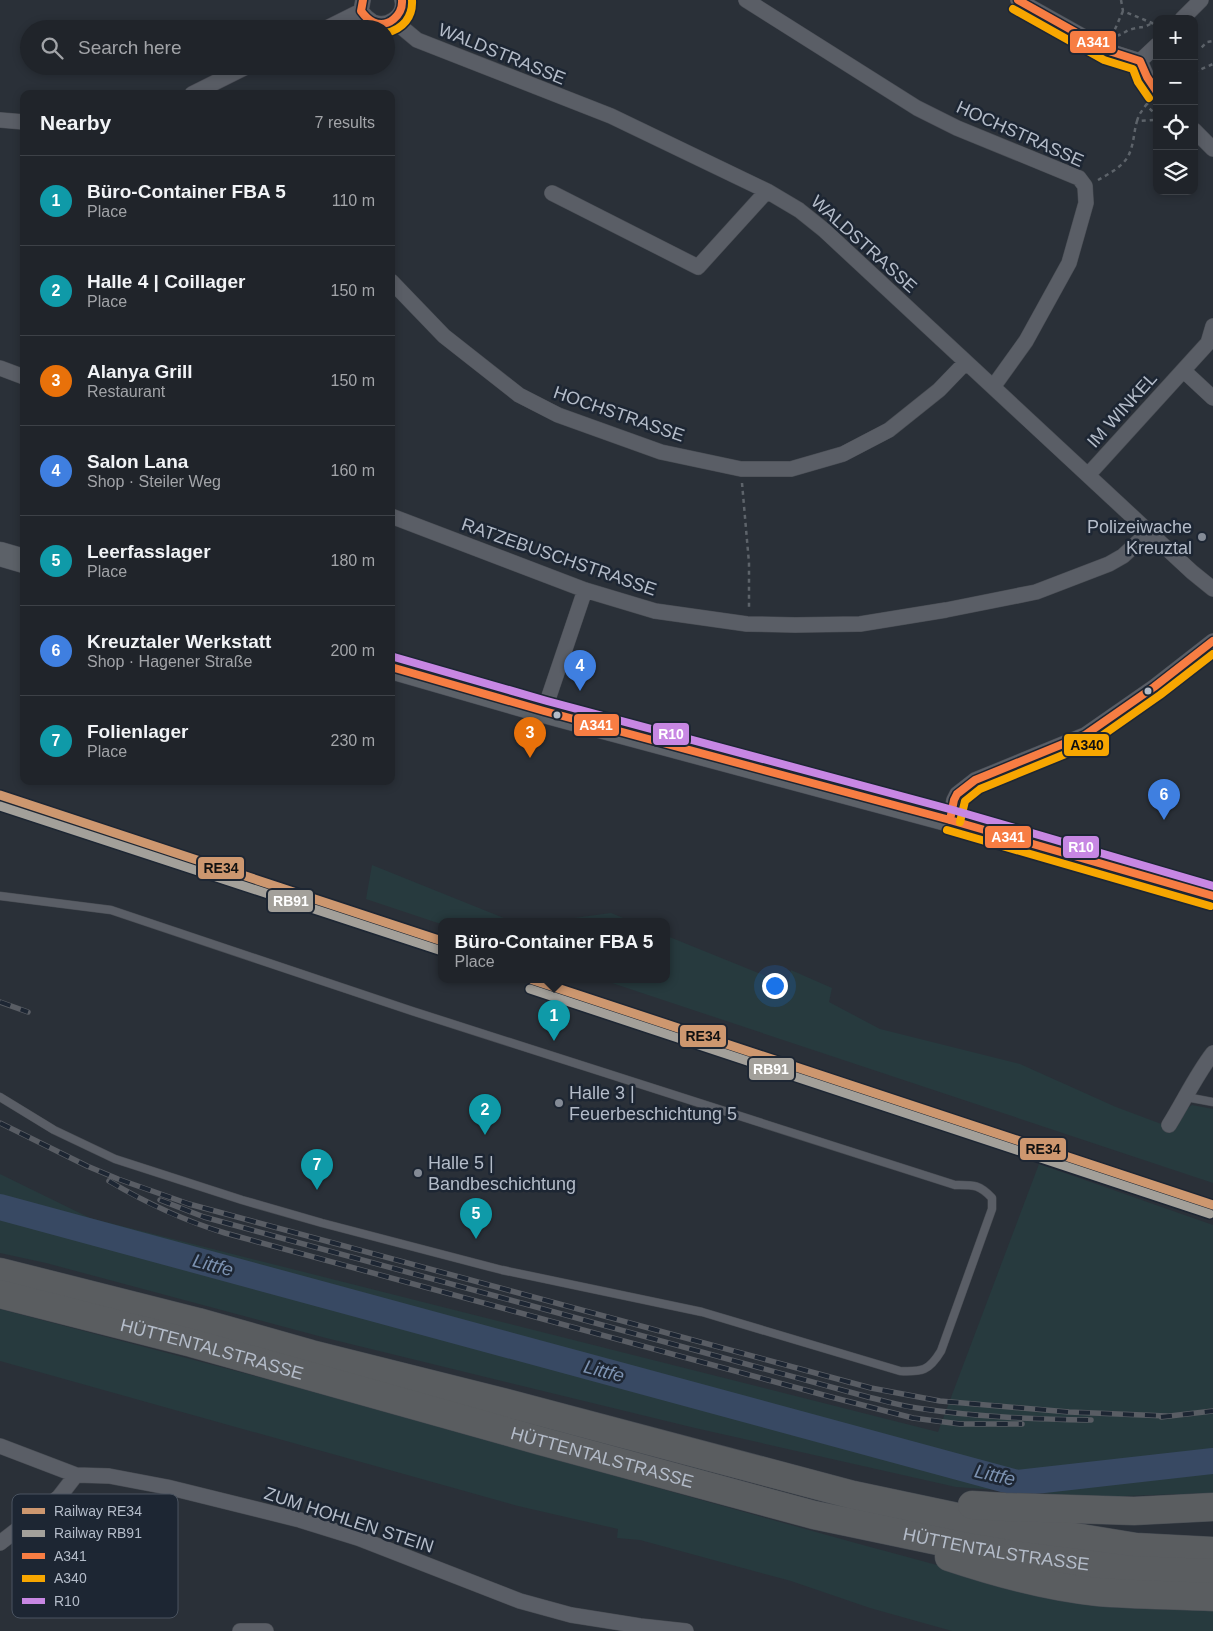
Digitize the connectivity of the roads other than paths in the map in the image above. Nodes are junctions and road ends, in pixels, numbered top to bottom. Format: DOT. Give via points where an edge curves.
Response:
graph roads {
  1 [pos="402,0"];
  2 [pos="746,0"];
  3 [pos="1018,0"];
  4 [pos="1201,0"];
  5 [pos="362,6"];
  6 [pos="1186,15"];
  7 [pos="339,20"];
  8 [pos="371,20"];
  9 [pos="393,20"];
  10 [pos="395,22"];
  11 [pos="1153,49"];
  12 [pos="1140,61"];
  13 [pos="230,75"];
  14 [pos="200,90"];
  15 [pos="1153,96"];
  16 [pos="0,120"];
  17 [pos="20,122"];
  18 [pos="1198,134"];
  19 [pos="1213,149"];
  20 [pos="767,191"];
  21 [pos="552,193"];
  22 [pos="395,285"];
  23 [pos="1213,326"];
  24 [pos="966,362"];
  25 [pos="0,368"];
  26 [pos="1184,371"];
  27 [pos="20,376"];
  28 [pos="993,387"];
  29 [pos="1213,398"];
  30 [pos="1088,475"];
  31 [pos="395,518"];
  32 [pos="1149,532"];
  33 [pos="0,554"];
  34 [pos="20,560"];
  35 [pos="1213,589"];
  36 [pos="585,590"];
  37 [pos="1213,641"];
  38 [pos="395,668"];
  39 [pos="544,711"];
  40 [pos="950,820"];
  41 [pos="0,896"];
  42 [pos="1213,896"];
  43 [pos="1213,1053"];
  44 [pos="0,1097"];
  45 [pos="1186,1097"];
  46 [pos="1213,1102"];
  47 [pos="1169,1125"];
  48 [pos="0,1272"];
  49 [pos="0,1294"];
  50 [pos="0,1446"];
  51 [pos="76,1475"];
  52 [pos="61,1494"];
  53 [pos="853,1496"];
  54 [pos="1213,1507"];
  55 [pos="814,1515"];
  56 [pos="12,1534"];
  57 [pos="0,1543"];
  58 [pos="1213,1551"];
  59 [pos="1213,1573"];
  60 [pos="1213,1597"];
  61 [pos="240,1631"];
  62 [pos="266,1631"];
  63 [pos="686,1631"];
  1 -- 9 [label="street" via="403,8"];
  2 -- 28 [label="street, HOCHSTRASSE" via="918,108 957,128 1079,178 1085,186 1086,203 1070,264 1026,341"];
  3 -- 12 [label="street" via="1109,51"];
  4 -- 6 [label="street"];
  5 -- 7 [label="street"];
  5 -- 8 [label="street"];
  10 -- 20 [label="street, WALDSTRASSE" via="417,40 611,116"];
  11 -- 12 [label="street"];
  12 -- 15 [label="street"];
  13 -- 14 [label="street"];
  16 -- 17 [label="street"];
  18 -- 19 [label="street"];
  20 -- 21 [label="street" via="698,266"];
  20 -- 24 [label="street, WALDSTRASSE" via="824,230"];
  22 -- 24 [label="street, HOCHSTRASSE" via="444,336 519,395 558,415 661,452 741,469 791,469 842,454 889,430 939,390"];
  23 -- 26 [label="street, IM WINKEL" via="1208,343"];
  24 -- 28 [label="street, WALDSTRASSE"];
  25 -- 27 [label="street"];
  26 -- 29 [label="street, IM WINKEL"];
  26 -- 30 [label="street, IM WINKEL"];
  28 -- 30 [label="street, WALDSTRASSE"];
  30 -- 32 [label="street, WALDSTRASSE"];
  31 -- 36 [label="street, RATZEBUSCHSTRASSE"];
  32 -- 35 [label="street, WALDSTRASSE"];
  32 -- 36 [label="street, RATZEBUSCHSTRASSE" via="1123,556 1108,564 1036,592 860,624 795,626 702,619 655,611"];
  33 -- 34 [label="main road"];
  36 -- 39 [label="street"];
  37 -- 40 [label="street" via="1085,735 975,780 957,794"];
  38 -- 39 [label="main road"];
  39 -- 40 [label="main road"];
  40 -- 42 [label="main road"];
  41 -- 44 [label="lane" via="111,910 412,1011 956,1185 973,1185 992,1198 992,1209 941,1351 933,1364 919,1372 900,1371 702,1312 502,1270 242,1200 115,1159 54,1130"];
  43 -- 45 [label="street"];
  45 -- 46 [label="lane"];
  45 -- 47 [label="street"];
  48 -- 53 [label="highway, HÜTTENTALSTRASSE"];
  49 -- 55 [label="highway, HÜTTENTALSTRASSE" via="192,1343 540,1442"];
  50 -- 51 [label="street, ZUM HOHLEN STEIN"];
  51 -- 52 [label="street"];
  51 -- 63 [label="street, ZUM HOHLEN STEIN" via="109,1476 167,1487 300,1520 358,1538 520,1601 571,1615"];
  53 -- 54 [label="highway" via="1068,1510"];
  53 -- 58 [label="highway, HÜTTENTALSTRASSE" via="976,1521 1136,1547"];
  55 -- 59 [label="highway, HÜTTENTALSTRASSE" via="1021,1556 1131,1570"];
  55 -- 60 [label="highway" via="996,1573 1046,1584 1098,1592"];
  56 -- 57 [label="street"];
  61 -- 62 [label="street"];
}
